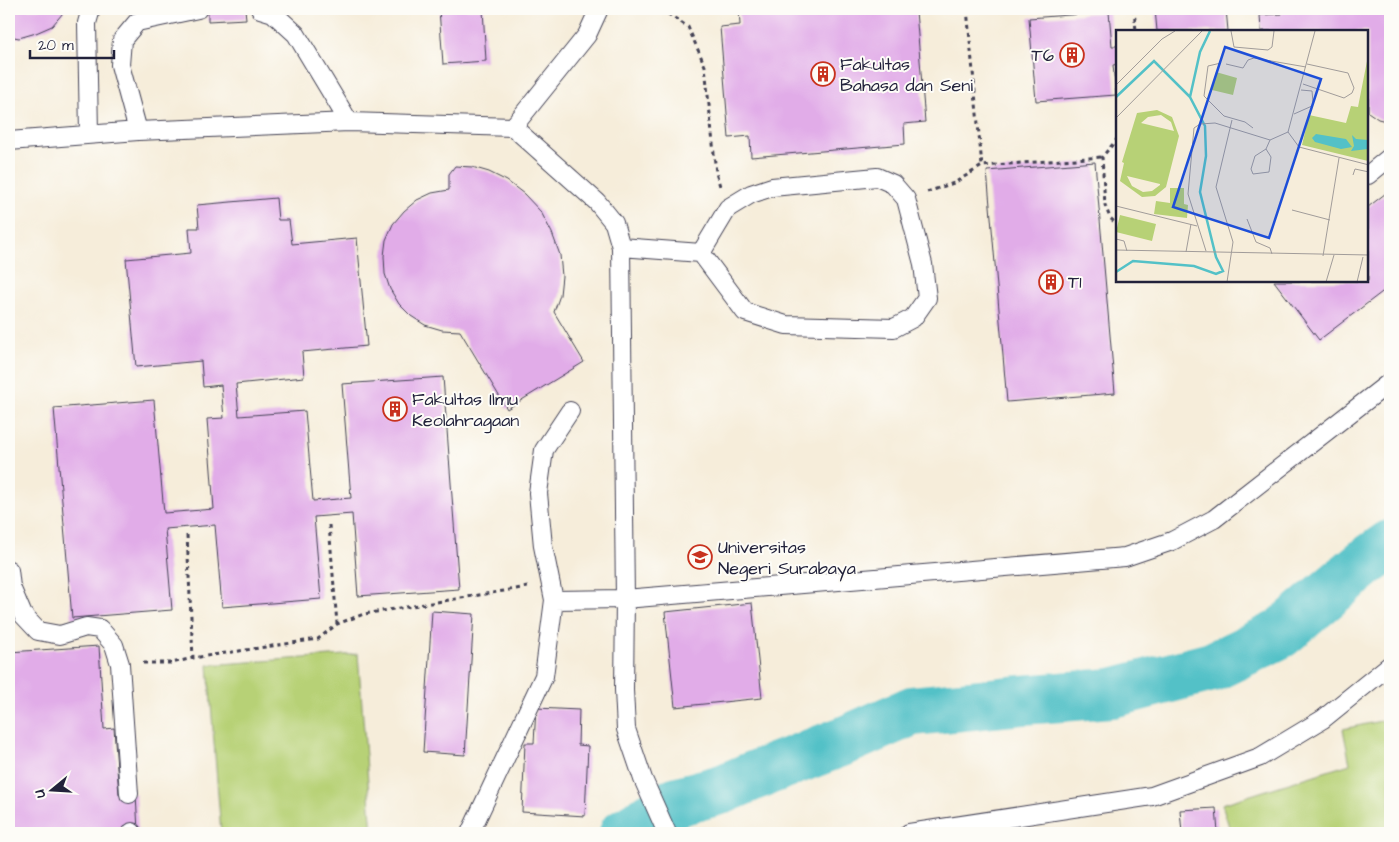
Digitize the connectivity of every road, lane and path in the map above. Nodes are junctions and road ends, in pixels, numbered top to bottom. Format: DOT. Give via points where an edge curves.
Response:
graph roads {
  1 [pos="91,9"];
  2 [pos="198,9"];
  3 [pos="260,9"];
  4 [pos="599,9"];
  5 [pos="661,9"];
  6 [pos="967,9"];
  7 [pos="1134,9"];
  8 [pos="1136,30"];
  9 [pos="349,122"];
  10 [pos="513,127"];
  11 [pos="138,130"];
  12 [pos="89,134"];
  13 [pos="1116,140"];
  14 [pos="9,141"];
  15 [pos="1102,156"];
  16 [pos="1390,157"];
  17 [pos="982,166"];
  18 [pos="1369,174"];
  19 [pos="906,199"];
  20 [pos="728,208"];
  21 [pos="1116,224"];
  22 [pos="621,248"];
  23 [pos="701,253"];
  24 [pos="1390,382"];
  25 [pos="570,411"];
  26 [pos="329,526"];
  27 [pos="187,535"];
  28 [pos="9,570"];
  29 [pos="553,592"];
  30 [pos="625,599"];
  31 [pos="337,624"];
  32 [pos="193,658"];
  33 [pos="120,664"];
  34 [pos="1390,665"];
  35 [pos="129,794"];
  36 [pos="470,833"];
  37 [pos="667,833"];
  38 [pos="909,833"];
  1 -- 12 [label="lane" via="87,23"];
  2 -- 11 [label="lane" via="137,22 122,40 120,65"];
  3 -- 9 [label="lane" via="273,13 296,34"];
  4 -- 10 [label="lane" via="587,34"];
  5 -- 20 [label="path" via="688,27 705,66 716,172"];
  6 -- 17 [label="path"];
  7 -- 8 [label="path"];
  9 -- 10 [label="lane"];
  9 -- 11 [label="lane"];
  10 -- 22 [label="lane" via="597,202 614,223"];
  11 -- 12 [label="lane"];
  12 -- 14 [label="lane"];
  13 -- 15 [label="path"];
  15 -- 17 [label="path"];
  15 -- 21 [label="path" via="1105,205"];
  16 -- 18 [label="lane"];
  17 -- 19 [label="path" via="954,183"];
  19 -- 20 [label="lane" via="893,184 877,177 772,187 751,194"];
  19 -- 23 [label="lane" via="923,264 927,298 914,318 894,328 786,325 745,312"];
  20 -- 23 [label="lane"];
  22 -- 23 [label="lane"];
  22 -- 30 [label="lane"];
  24 -- 30 [label="lane" via="1214,518 1172,541 1125,556"];
  25 -- 29 [label="lane" via="544,450 538,493 543,546"];
  26 -- 31 [label="path"];
  27 -- 32 [label="path"];
  28 -- 33 [label="lane" via="11,587 23,616 38,630 60,635 86,627 100,629 114,645"];
  29 -- 30 [label="lane"];
  29 -- 31 [label="path" via="364,614"];
  29 -- 36 [label="lane" via="544,676"];
  30 -- 37 [label="lane" via="626,729 643,779"];
  31 -- 32 [label="path" via="318,639"];
  32 -- 33 [label="path" via="172,663"];
  33 -- 35 [label="lane"];
  34 -- 38 [label="lane" via="1323,719 1260,757 1152,796"];
}
